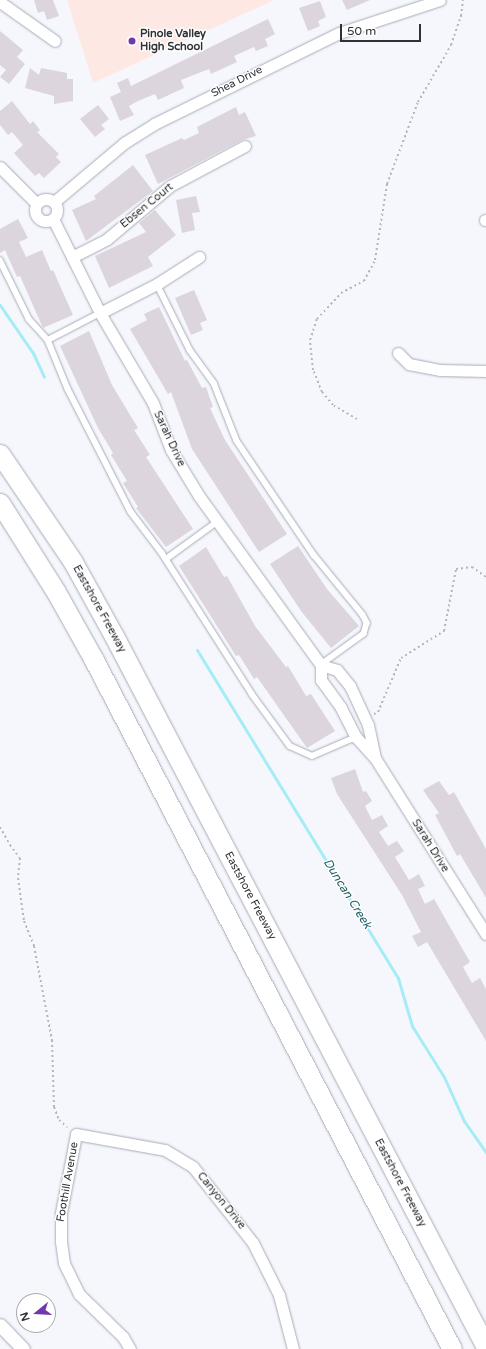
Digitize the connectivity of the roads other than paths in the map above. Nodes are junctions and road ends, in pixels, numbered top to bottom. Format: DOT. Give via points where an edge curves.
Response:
graph roads {
  1 [pos="440,0"];
  2 [pos="0,2"];
  3 [pos="55,40"];
  4 [pos="245,146"];
  5 [pos="0,167"];
  6 [pos="54,202"];
  7 [pos="36,203"];
  8 [pos="53,219"];
  9 [pos="72,257"];
  10 [pos="199,257"];
  11 [pos="0,260"];
  12 [pos="157,284"];
  13 [pos="100,313"];
  14 [pos="48,340"];
  15 [pos="398,353"];
  16 [pos="486,371"];
  17 [pos="0,454"];
  18 [pos="0,503"];
  19 [pos="217,522"];
  20 [pos="166,559"];
  21 [pos="321,665"];
  22 [pos="356,737"];
  23 [pos="375,758"];
  24 [pos="486,934"];
  25 [pos="76,1134"];
  26 [pos="416,1283"];
  27 [pos="0,1325"];
  28 [pos="486,1347"];
  29 [pos="22,1349"];
  30 [pos="130,1349"];
  31 [pos="293,1349"];
  32 [pos="440,1349"];
  33 [pos="452,1349"];
  1 -- 6 [label="street, Shea Drive" via="339,33 154,124 124,143"];
  2 -- 3 [label="street"];
  4 -- 9 [label="street, Ebsen Court" via="170,186 107,239"];
  5 -- 7 [label="street"];
  6 -- 7 [label="street" via="45,198"];
  6 -- 8 [label="street, Sarah Drive" via="57,214"];
  7 -- 8 [label="street" via="34,211 38,218 45,221"];
  8 -- 9 [label="street, Sarah Drive"];
  9 -- 13 [label="street, Sarah Drive"];
  10 -- 12 [label="street"];
  11 -- 14 [label="lane" via="29,319"];
  12 -- 13 [label="street"];
  12 -- 21 [label="lane" via="190,350 214,383 237,441 314,554 363,614 366,624 364,634"];
  13 -- 14 [label="lane"];
  13 -- 19 [label="street, Sarah Drive" via="153,403 171,450 198,496"];
  14 -- 20 [label="lane" via="68,389 130,512"];
  15 -- 16 [label="street" via="409,364 440,370"];
  17 -- 28 [label="highway, Eastshore Freeway" via="73,562 114,636"];
  18 -- 26 [label="highway" via="56,592 94,660 274,1003"];
  19 -- 20 [label="lane"];
  19 -- 21 [label="street, Sarah Drive"];
  20 -- 22 [label="lane" via="247,688 290,746 312,756"];
  21 -- 22 [label="street, Sarah Drive" via="322,680"];
  21 -- 23 [label="street, Sarah Drive" via="337,670 350,686 366,718"];
  22 -- 23 [label="street, Sarah Drive"];
  23 -- 24 [label="street, Sarah Drive"];
  25 -- 30 [label="street, Foothill Avenue" via="61,1213 64,1263 73,1285 85,1301 123,1337"];
  25 -- 31 [label="street, Canyon Drive" via="165,1150 193,1166 253,1243 279,1295"];
  26 -- 32 [label="highway" via="424,1320"];
  26 -- 33 [label="highway"];
  27 -- 29 [label="street"];
}
